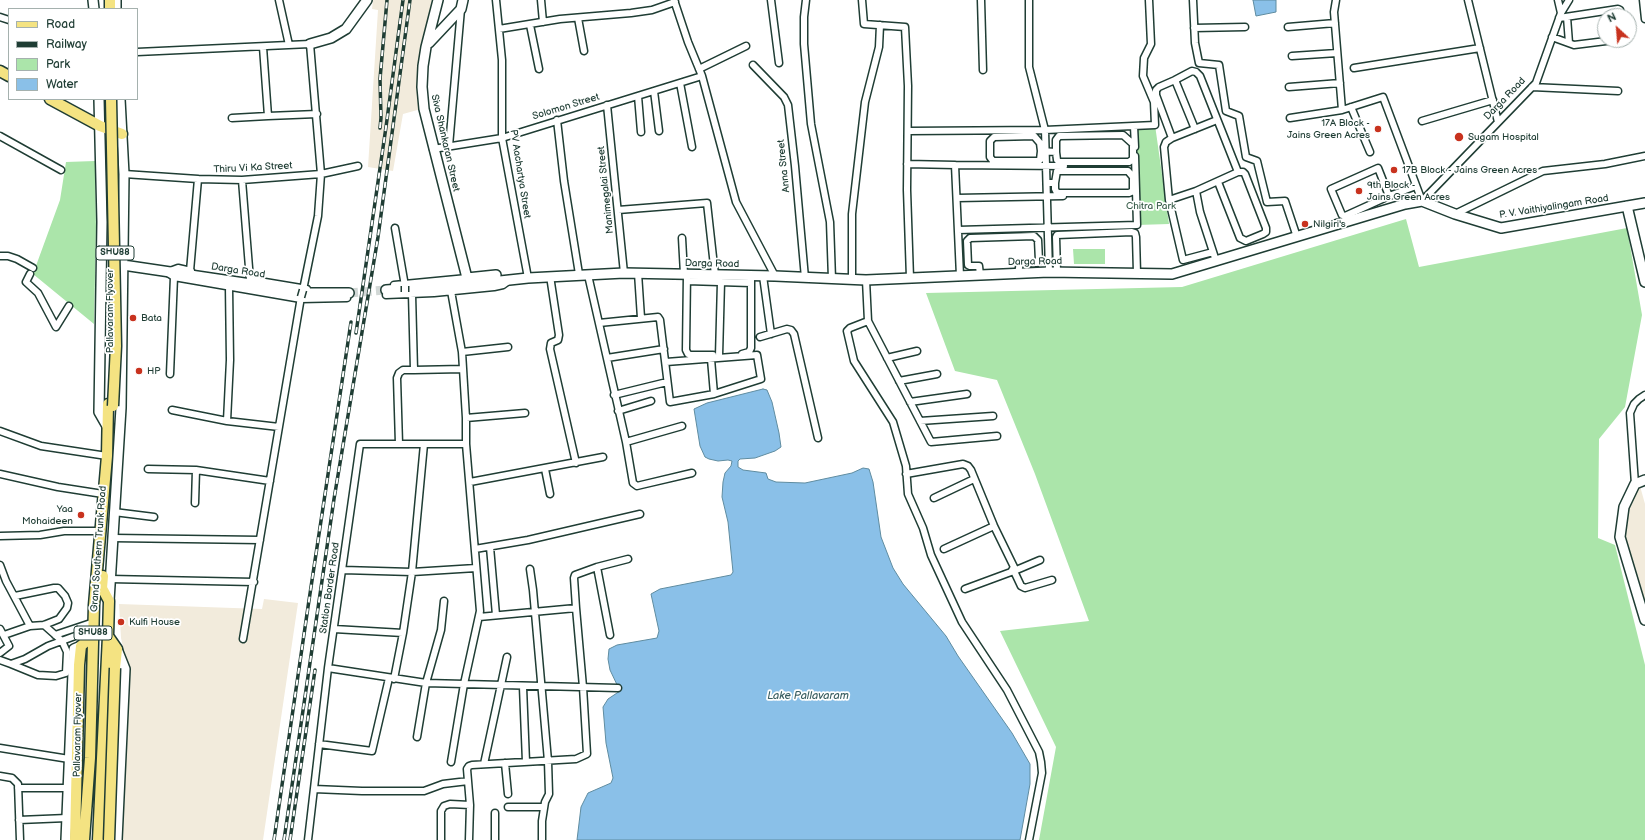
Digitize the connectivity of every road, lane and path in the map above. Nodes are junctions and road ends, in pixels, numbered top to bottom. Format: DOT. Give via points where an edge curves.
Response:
graph roads {
  1 [pos="280,0"];
  2 [pos="367,0"];
  3 [pos="438,0"];
  4 [pos="496,0"];
  5 [pos="541,0"];
  6 [pos="771,0"];
  7 [pos="806,0"];
  8 [pos="862,0"];
  9 [pos="981,0"];
  10 [pos="1029,0"];
  11 [pos="1149,0"];
  12 [pos="1193,0"];
  13 [pos="1336,0"];
  14 [pos="1468,0"];
  15 [pos="1558,0"];
  16 [pos="1569,0"];
  17 [pos="1643,0"];
  18 [pos="674,1"];
  19 [pos="462,4"];
  20 [pos="1597,12"];
  21 [pos="1560,16"];
  22 [pos="1645,16"];
  23 [pos="1567,17"];
  24 [pos="578,18"];
  25 [pos="1645,19"];
  26 [pos="543,22"];
  27 [pos="530,24"];
  28 [pos="1335,24"];
  29 [pos="880,25"];
  30 [pos="1288,27"];
  31 [pos="1194,28"];
  32 [pos="1245,28"];
  33 [pos="499,29"];
  34 [pos="1552,37"];
  35 [pos="1597,42"];
  36 [pos="1569,43"];
  37 [pos="310,44"];
  38 [pos="289,45"];
  39 [pos="746,46"];
  40 [pos="263,47"];
  41 [pos="426,48"];
  42 [pos="1480,48"];
  43 [pos="584,51"];
  44 [pos="138,52"];
  45 [pos="1337,53"];
  46 [pos="1292,56"];
  47 [pos="779,63"];
  48 [pos="753,65"];
  49 [pos="1354,68"];
  50 [pos="539,69"];
  51 [pos="699,69"];
  52 [pos="983,70"];
  53 [pos="702,76"];
  54 [pos="1175,80"];
  55 [pos="680,83"];
  56 [pos="1340,83"];
  57 [pos="1289,87"];
  58 [pos="1532,87"];
  59 [pos="654,91"];
  60 [pos="1618,91"];
  61 [pos="638,96"];
  62 [pos="52,100"];
  63 [pos="99,100"];
  64 [pos="106,100"];
  65 [pos="111,100"];
  66 [pos="120,100"];
  67 [pos="1493,100"];
  68 [pos="607,105"];
  69 [pos="1351,107"];
  70 [pos="1342,110"];
  71 [pos="317,114"];
  72 [pos="268,116"];
  73 [pos="232,118"];
  74 [pos="1290,118"];
  75 [pos="557,120"];
  76 [pos="1218,120"];
  77 [pos="1422,121"];
  78 [pos="1498,122"];
  79 [pos="100,126"];
  80 [pos="1134,126"];
  81 [pos="1195,129"];
  82 [pos="1045,130"];
  83 [pos="659,131"];
  84 [pos="908,131"];
  85 [pos="641,132"];
  86 [pos="122,134"];
  87 [pos="0,136"];
  88 [pos="502,138"];
  89 [pos="1172,138"];
  90 [pos="449,146"];
  91 [pos="692,147"];
  92 [pos="433,149"];
  93 [pos="1043,151"];
  94 [pos="1056,152"];
  95 [pos="1370,152"];
  96 [pos="1645,156"];
  97 [pos="907,164"];
  98 [pos="1136,164"];
  99 [pos="955,165"];
  100 [pos="358,166"];
  101 [pos="1046,166"];
  102 [pos="61,170"];
  103 [pos="1238,172"];
  104 [pos="124,174"];
  105 [pos="322,174"];
  106 [pos="198,179"];
  107 [pos="242,180"];
  108 [pos="1218,182"];
  109 [pos="1046,183"];
  110 [pos="1055,183"];
  111 [pos="1416,186"];
  112 [pos="1196,192"];
  113 [pos="1136,195"];
  114 [pos="1047,196"];
  115 [pos="1389,196"];
  116 [pos="957,198"];
  117 [pos="1169,200"];
  118 [pos="1422,201"];
  119 [pos="1645,203"];
  120 [pos="1627,206"];
  121 [pos="618,210"];
  122 [pos="1455,214"];
  123 [pos="395,228"];
  124 [pos="1048,228"];
  125 [pos="958,230"];
  126 [pos="1297,236"];
  127 [pos="682,238"];
  128 [pos="0,256"];
  129 [pos="1214,257"];
  130 [pos="123,266"];
  131 [pos="190,271"];
  132 [pos="1053,272"];
  133 [pos="624,273"];
  134 [pos="638,273"];
  135 [pos="1018,273"];
  136 [pos="1137,273"];
  137 [pos="170,274"];
  138 [pos="584,275"];
  139 [pos="980,275"];
  140 [pos="550,276"];
  141 [pos="763,276"];
  142 [pos="775,276"];
  143 [pos="960,276"];
  144 [pos="686,277"];
  145 [pos="1644,277"];
  146 [pos="467,278"];
  147 [pos="528,278"];
  148 [pos="718,278"];
  149 [pos="805,278"];
  150 [pos="910,278"];
  151 [pos="751,279"];
  152 [pos="832,279"];
  153 [pos="250,280"];
  154 [pos="510,280"];
  155 [pos="852,280"];
  156 [pos="866,280"];
  157 [pos="394,285"];
  158 [pos="230,287"];
  159 [pos="338,289"];
  160 [pos="405,289"];
  161 [pos="451,291"];
  162 [pos="386,293"];
  163 [pos="302,294"];
  164 [pos="412,294"];
  165 [pos="348,296"];
  166 [pos="69,306"];
  167 [pos="641,318"];
  168 [pos="868,322"];
  169 [pos="599,323"];
  170 [pos="771,334"];
  171 [pos="760,337"];
  172 [pos="508,348"];
  173 [pos="664,350"];
  174 [pos="917,351"];
  175 [pos="462,352"];
  176 [pos="719,356"];
  177 [pos="607,358"];
  178 [pos="887,358"];
  179 [pos="711,359"];
  180 [pos="666,362"];
  181 [pos="463,369"];
  182 [pos="414,370"];
  183 [pos="170,374"];
  184 [pos="937,374"];
  185 [pos="899,381"];
  186 [pos="667,382"];
  187 [pos="714,394"];
  188 [pos="967,394"];
  189 [pos="614,395"];
  190 [pos="1645,395"];
  191 [pos="651,401"];
  192 [pos="910,402"];
  193 [pos="111,405"];
  194 [pos="172,410"];
  195 [pos="618,411"];
  196 [pos="525,413"];
  197 [pos="993,416"];
  198 [pos="466,418"];
  199 [pos="227,421"];
  200 [pos="920,421"];
  201 [pos="110,426"];
  202 [pos="682,426"];
  203 [pos="279,427"];
  204 [pos="0,432"];
  205 [pos="997,436"];
  206 [pos="818,438"];
  207 [pos="626,442"];
  208 [pos="399,444"];
  209 [pos="424,444"];
  210 [pos="466,444"];
  211 [pos="107,456"];
  212 [pos="603,457"];
  213 [pos="576,463"];
  214 [pos="545,468"];
  215 [pos="148,469"];
  216 [pos="196,470"];
  217 [pos="692,473"];
  218 [pos="0,474"];
  219 [pos="906,474"];
  220 [pos="974,479"];
  221 [pos="1645,480"];
  222 [pos="270,481"];
  223 [pos="470,482"];
  224 [pos="1635,484"];
  225 [pos="103,494"];
  226 [pos="550,494"];
  227 [pos="934,498"];
  228 [pos="195,503"];
  229 [pos="114,512"];
  230 [pos="640,514"];
  231 [pos="154,517"];
  232 [pos="994,526"];
  233 [pos="101,531"];
  234 [pos="0,536"];
  235 [pos="113,538"];
  236 [pos="260,540"];
  237 [pos="490,547"];
  238 [pos="475,549"];
  239 [pos="944,549"];
  240 [pos="628,559"];
  241 [pos="1040,560"];
  242 [pos="0,565"];
  243 [pos="476,568"];
  244 [pos="597,568"];
  245 [pos="530,569"];
  246 [pos="343,570"];
  247 [pos="1014,570"];
  248 [pos="412,572"];
  249 [pos="110,579"];
  250 [pos="1052,580"];
  251 [pos="254,582"];
  252 [pos="965,589"];
  253 [pos="15,596"];
  254 [pos="109,601"];
  255 [pos="444,601"];
  256 [pos="576,608"];
  257 [pos="535,612"];
  258 [pos="496,615"];
  259 [pos="478,617"];
  260 [pos="1645,620"];
  261 [pos="44,625"];
  262 [pos="30,626"];
  263 [pos="93,629"];
  264 [pos="334,629"];
  265 [pos="2,632"];
  266 [pos="403,633"];
  267 [pos="55,634"];
  268 [pos="610,635"];
  269 [pos="108,636"];
  270 [pos="243,639"];
  271 [pos="62,641"];
  272 [pos="81,646"];
  273 [pos="117,649"];
  274 [pos="0,654"];
  275 [pos="507,657"];
  276 [pos="0,660"];
  277 [pos="11,664"];
  278 [pos="328,668"];
  279 [pos="391,678"];
  280 [pos="426,683"];
  281 [pos="464,684"];
  282 [pos="501,685"];
  283 [pos="542,686"];
  284 [pos="523,687"];
  285 [pos="583,687"];
  286 [pos="618,688"];
  287 [pos="417,737"];
  288 [pos="319,744"];
  289 [pos="0,748"];
  290 [pos="69,759"];
  291 [pos="548,761"];
  292 [pos="451,762"];
  293 [pos="526,762"];
  294 [pos="504,763"];
  295 [pos="484,764"];
  296 [pos="0,776"];
  297 [pos="468,781"];
  298 [pos="18,788"];
  299 [pos="68,788"];
  300 [pos="314,789"];
  301 [pos="508,794"];
  302 [pos="470,805"];
  303 [pos="508,807"];
  304 [pos="544,807"];
  305 [pos="494,814"];
  306 [pos="67,818"];
  307 [pos="19,820"];
  308 [pos="98,822"];
  309 [pos="118,823"];
  310 [pos="20,840"];
  311 [pos="66,840"];
  312 [pos="75,840"];
  313 [pos="84,840"];
  314 [pos="98,840"];
  315 [pos="109,840"];
  316 [pos="117,840"];
  317 [pos="308,840"];
  318 [pos="441,840"];
  319 [pos="469,840"];
  320 [pos="495,840"];
  321 [pos="542,840"];
  322 [pos="1030,840"];
  1 -- 38 [label="street"];
  2 -- 37 [label="street" via="346,29 331,38"];
  3 -- 41 [label="street, Siva Shankaran Street"];
  4 -- 33 [label="street, PV Aachartya Street"];
  5 -- 26 [label="street"];
  6 -- 47 [label="street"];
  7 -- 152 [label="street" via="804,44 811,124 830,222"];
  8 -- 29 [label="street" via="864,24"];
  9 -- 52 [label="street"];
  10 -- 82 [label="street" via="1029,67"];
  11 -- 80 [label="street" via="1151,44 1144,58 1143,76 1154,102 1155,125"];
  12 -- 31 [label="street"];
  13 -- 28 [label="street"];
  14 -- 42 [label="street"];
  15 -- 21 [label="street"];
  16 -- 21 [label="street, Darga Road"];
  17 -- 22 [label="street"];
  18 -- 24 [label="street" via="652,10"];
  18 -- 51 [label="street"];
  19 -- 41 [label="street" via="450,22"];
  19 -- 90 [label="street"];
  20 -- 23 [label="street"];
  21 -- 23 [label="street"];
  21 -- 34 [label="street, Darga Road"];
  22 -- 25 [label="street"];
  23 -- 36 [label="street"];
  24 -- 26 [label="street"];
  24 -- 43 [label="street"];
  26 -- 27 [label="street"];
  27 -- 33 [label="street"];
  27 -- 50 [label="street"];
  28 -- 30 [label="street"];
  28 -- 45 [label="street"];
  29 -- 84 [label="street" via="905,27"];
  29 -- 155 [label="street" via="879,47 865,102 852,214"];
  31 -- 32 [label="street"];
  31 -- 126 [label="street" via="1199,63 1219,65 1226,111 1239,116 1246,157 1257,161 1267,202 1284,201"];
  33 -- 88 [label="street, PV Aachartya Street" via="502,60"];
  34 -- 36 [label="street"];
  34 -- 58 [label="street, Darga Road" via="1536,83"];
  35 -- 36 [label="street" via="1574,45"];
  37 -- 38 [label="street"];
  37 -- 71 [label="street"];
  38 -- 40 [label="street"];
  39 -- 51 [label="street"];
  40 -- 44 [label="street"];
  40 -- 72 [label="street"];
  41 -- 92 [label="street, Siva Shankaran Street" via="422,88"];
  42 -- 49 [label="street"];
  42 -- 67 [label="street"];
  45 -- 46 [label="street"];
  45 -- 56 [label="street"];
  48 -- 149 [label="street, Anna Street" via="784,97 788,105"];
  51 -- 53 [label="street"];
  53 -- 55 [label="street, Solomon Street"];
  53 -- 142 [label="street" via="736,202"];
  54 -- 76 [label="street" via="1196,72"];
  54 -- 81 [label="street"];
  54 -- 89 [label="street" via="1156,90"];
  55 -- 59 [label="street, Solomon Street"];
  55 -- 91 [label="street"];
  56 -- 57 [label="street"];
  56 -- 70 [label="street"];
  58 -- 60 [label="street"];
  58 -- 78 [label="street, Darga Road"];
  59 -- 61 [label="street, Solomon Street"];
  59 -- 83 [label="street"];
  61 -- 68 [label="street, Solomon Street"];
  61 -- 85 [label="street"];
  62 -- 79 [label="main road"];
  63 -- 79 [label="street"];
  64 -- 193 [label="main road, Pallavaram Flyover / SHU88, bridge" via="111,231"];
  65 -- 193 [label="main road, Pallavaram Flyover / SHU88, bridge" via="116,346"];
  66 -- 86 [label="street"];
  67 -- 77 [label="street"];
  67 -- 78 [label="street"];
  68 -- 75 [label="street, Solomon Street"];
  68 -- 121 [label="street, Manimegalai Street"];
  69 -- 70 [label="street"];
  69 -- 95 [label="street"];
  69 -- 111 [label="street" via="1383,97"];
  70 -- 74 [label="street"];
  71 -- 72 [label="street"];
  71 -- 105 [label="street"];
  72 -- 73 [label="street"];
  75 -- 88 [label="street, Solomon Street"];
  75 -- 138 [label="street" via="564,181"];
  76 -- 81 [label="street"];
  76 -- 103 [label="street"];
  78 -- 118 [label="street, Darga Road"];
  79 -- 86 [label="main road"];
  79 -- 201 [label="street" via="102,222 99,412"];
  80 -- 82 [label="street"];
  80 -- 98 [label="street"];
  81 -- 89 [label="street"];
  82 -- 84 [label="street"];
  82 -- 93 [label="street"];
  84 -- 97 [label="street"];
  86 -- 104 [label="street"];
  87 -- 102 [label="street"];
  88 -- 90 [label="street, Solomon Street"];
  88 -- 147 [label="street, PV Aachartya Street"];
  89 -- 117 [label="street" via="1164,147"];
  90 -- 92 [label="street, Solomon Street"];
  92 -- 146 [label="street, Siva Shankaran Street"];
  93 -- 93 [label="street" via="1034,136 994,137 990,141 990,157 993,161 1038,161"];
  93 -- 94 [label="street"];
  93 -- 101 [label="street"];
  94 -- 94 [label="street" via="1056,140 1059,136 1123,135 1133,144 1133,159 1129,162 1059,162"];
  96 -- 122 [label="street" via="1605,164 1543,171"];
  97 -- 99 [label="street"];
  97 -- 150 [label="street"];
  98 -- 101 [label="street"];
  98 -- 113 [label="street"];
  99 -- 101 [label="street"];
  99 -- 116 [label="street"];
  100 -- 105 [label="street, Thiru Vi Ka Street"];
  101 -- 109 [label="street"];
  103 -- 108 [label="street"];
  103 -- 108 [label="street" via="1245,174 1266,228 1263,234 1246,241 1240,238"];
  104 -- 106 [label="street, Thiru Vi Ka Street"];
  104 -- 130 [label="street"];
  105 -- 107 [label="street, Thiru Vi Ka Street"];
  105 -- 163 [label="street" via="318,216"];
  106 -- 107 [label="street, Thiru Vi Ka Street"];
  106 -- 131 [label="street"];
  107 -- 153 [label="street"];
  108 -- 112 [label="street"];
  109 -- 110 [label="street"];
  109 -- 114 [label="street"];
  110 -- 110 [label="street" via="1057,171 1128,171 1133,177 1133,191 1057,193"];
  111 -- 115 [label="street"];
  111 -- 118 [label="street"];
  112 -- 117 [label="street"];
  112 -- 129 [label="street"];
  113 -- 114 [label="street"];
  113 -- 124 [label="street" via="1137,225"];
  114 -- 116 [label="street"];
  114 -- 124 [label="street"];
  115 -- 115 [label="street" via="1345,216 1342,215 1331,189 1378,168"];
  116 -- 125 [label="street"];
  117 -- 129 [label="street" via="1183,260"];
  118 -- 122 [label="street, P. V. Vaithiyalingam Road"];
  118 -- 126 [label="street, Darga Road"];
  119 -- 120 [label="street, P. V. Vaithiyalingam Road"];
  120 -- 122 [label="street, P. V. Vaithiyalingam Road" via="1501,228"];
  120 -- 145 [label="street"];
  121 -- 133 [label="street, Manimegalai Street"];
  121 -- 148 [label="street" via="707,203"];
  123 -- 160 [label="street"];
  124 -- 125 [label="street"];
  124 -- 132 [label="street"];
  125 -- 143 [label="street"];
  126 -- 129 [label="street, Darga Road"];
  127 -- 144 [label="street"];
  128 -- 166 [label="street" via="17,259 31,271 26,282 38,293 56,327"];
  129 -- 136 [label="street, Darga Road" via="1172,274"];
  130 -- 137 [label="street, Darga Road"];
  130 -- 229 [label="street" via="121,408"];
  131 -- 137 [label="street" via="178,268"];
  131 -- 153 [label="street"];
  132 -- 135 [label="street, Darga Road"];
  132 -- 136 [label="street, Darga Road"];
  132 -- 136 [label="street" via="1057,235 1132,232 1136,238"];
  133 -- 134 [label="street, Darga Road"];
  133 -- 138 [label="street, Darga Road"];
  134 -- 144 [label="street, Darga Road"];
  134 -- 167 [label="street"];
  135 -- 139 [label="street, Darga Road"];
  135 -- 139 [label="street" via="1020,263 1039,261 1038,240 1034,236 970,238 967,241 968,265 979,266"];
  137 -- 158 [label="street"];
  137 -- 165 [label="street, Darga Road" via="251,284 297,293"];
  137 -- 183 [label="street"];
  138 -- 140 [label="street, Darga Road"];
  138 -- 169 [label="street"];
  139 -- 143 [label="street, Darga Road"];
  140 -- 147 [label="street, Darga Road"];
  140 -- 213 [label="street" via="559,335 558,340 551,343 550,349"];
  141 -- 142 [label="street, Darga Road"];
  141 -- 151 [label="street, Darga Road"];
  141 -- 170 [label="street"];
  142 -- 149 [label="street, Darga Road"];
  143 -- 150 [label="street, Darga Road"];
  144 -- 148 [label="street, Darga Road"];
  144 -- 176 [label="street" via="686,350 691,355"];
  146 -- 154 [label="street" via="499,275"];
  146 -- 160 [label="street"];
  147 -- 154 [label="street, Darga Road"];
  148 -- 151 [label="street, Darga Road"];
  148 -- 176 [label="street"];
  149 -- 152 [label="street, Darga Road"];
  150 -- 156 [label="street, Darga Road"];
  151 -- 176 [label="street" via="751,348 745,354"];
  152 -- 155 [label="street, Darga Road"];
  153 -- 163 [label="street"];
  154 -- 161 [label="street" via="498,286"];
  154 -- 162 [label="street, Darga Road"];
  155 -- 156 [label="street, Darga Road"];
  156 -- 168 [label="street"];
  157 -- 160 [label="street"];
  158 -- 163 [label="street"];
  158 -- 199 [label="street"];
  159 -- 163 [label="street"];
  160 -- 162 [label="street"];
  160 -- 164 [label="street"];
  161 -- 164 [label="street"];
  161 -- 175 [label="street"];
  163 -- 165 [label="street"];
  163 -- 203 [label="street"];
  164 -- 182 [label="street"];
  167 -- 169 [label="street"];
  167 -- 173 [label="street" via="658,317"];
  168 -- 178 [label="street"];
  168 -- 219 [label="street" via="850,328 847,335 854,361 893,422"];
  169 -- 177 [label="street"];
  170 -- 171 [label="street"];
  170 -- 206 [label="street" via="787,329 794,334"];
  172 -- 175 [label="street"];
  173 -- 177 [label="street"];
  173 -- 180 [label="street"];
  174 -- 178 [label="street"];
  175 -- 181 [label="street"];
  177 -- 189 [label="street"];
  178 -- 185 [label="street"];
  179 -- 180 [label="street"];
  179 -- 187 [label="street"];
  179 -- 187 [label="street" via="757,355 761,379"];
  180 -- 186 [label="street"];
  181 -- 182 [label="street"];
  181 -- 198 [label="street"];
  182 -- 208 [label="street" via="403,370 399,373"];
  184 -- 185 [label="street"];
  185 -- 192 [label="street"];
  186 -- 187 [label="street" via="670,402"];
  186 -- 189 [label="street"];
  188 -- 192 [label="street"];
  189 -- 195 [label="street"];
  190 -- 224 [label="street" via="1639,398 1630,413"];
  191 -- 195 [label="street"];
  192 -- 200 [label="street"];
  193 -- 201 [label="main road, Pallavaram Flyover / SHU88"];
  194 -- 199 [label="street"];
  195 -- 207 [label="street"];
  196 -- 198 [label="street"];
  197 -- 200 [label="street"];
  198 -- 210 [label="street"];
  199 -- 203 [label="street"];
  200 -- 205 [label="street" via="931,442"];
  201 -- 211 [label="main road, Grand Southern Trunk Road / SHU88"];
  201 -- 254 [label="main road, SHU88" via="102,588"];
  202 -- 207 [label="street"];
  203 -- 222 [label="street"];
  204 -- 211 [label="street" via="41,446"];
  207 -- 217 [label="street" via="633,484 637,486"];
  208 -- 209 [label="street, Station Border Road"];
  208 -- 246 [label="street, Station Border Road" via="360,444"];
  209 -- 210 [label="street, Station Border Road"];
  209 -- 248 [label="street"];
  210 -- 223 [label="street"];
  211 -- 225 [label="main road, Grand Southern Trunk Road / SHU88"];
  212 -- 213 [label="street"];
  213 -- 214 [label="street"];
  214 -- 223 [label="street"];
  214 -- 226 [label="street"];
  215 -- 216 [label="street"];
  216 -- 222 [label="street"];
  216 -- 228 [label="street"];
  218 -- 225 [label="street"];
  219 -- 220 [label="street" via="963,464 968,466"];
  219 -- 322 [label="street" via="908,494 923,528 931,555 959,615 1007,690 1039,752 1042,773"];
  220 -- 227 [label="street"];
  220 -- 232 [label="street"];
  221 -- 224 [label="street"];
  222 -- 236 [label="street"];
  223 -- 238 [label="street"];
  224 -- 260 [label="street" via="1624,507 1620,537"];
  225 -- 233 [label="main road, Grand Southern Trunk Road / SHU88"];
  229 -- 231 [label="street"];
  229 -- 235 [label="street"];
  230 -- 237 [label="street"];
  232 -- 239 [label="street"];
  232 -- 247 [label="street" via="1014,565"];
  233 -- 234 [label="street"];
  233 -- 263 [label="main road, Grand Southern Trunk Road / SHU88"];
  235 -- 236 [label="street"];
  235 -- 249 [label="street"];
  236 -- 251 [label="street"];
  237 -- 238 [label="street"];
  237 -- 258 [label="street"];
  238 -- 243 [label="street"];
  240 -- 244 [label="street"];
  241 -- 247 [label="street"];
  242 -- 253 [label="street"];
  243 -- 248 [label="street"];
  243 -- 259 [label="street" via="480,610"];
  244 -- 256 [label="street" via="575,575"];
  244 -- 268 [label="street"];
  245 -- 257 [label="street"];
  246 -- 248 [label="street"];
  246 -- 264 [label="street, Station Border Road"];
  247 -- 250 [label="street" via="1021,586 1025,588"];
  247 -- 252 [label="street"];
  248 -- 266 [label="street"];
  249 -- 251 [label="street"];
  249 -- 254 [label="street"];
  251 -- 270 [label="street"];
  253 -- 261 [label="street" via="54,588 61,590 68,603 67,608 59,619"];
  253 -- 262 [label="street"];
  254 -- 269 [label="main road, Grand Southern Trunk Road / SHU88"];
  255 -- 280 [label="street" via="441,630"];
  256 -- 257 [label="street"];
  256 -- 285 [label="street"];
  257 -- 258 [label="street"];
  257 -- 283 [label="street"];
  258 -- 259 [label="street"];
  259 -- 281 [label="street"];
  261 -- 262 [label="street"];
  261 -- 267 [label="street"];
  262 -- 265 [label="street"];
  263 -- 267 [label="street"];
  263 -- 271 [label="street"];
  263 -- 272 [label="main road"];
  263 -- 313 [label="main road, Grand Southern Trunk Road / SHU88" via="90,758"];
  264 -- 266 [label="street"];
  264 -- 278 [label="street, Station Border Road"];
  265 -- 274 [label="street" via="9,646"];
  266 -- 279 [label="street"];
  267 -- 271 [label="street"];
  269 -- 273 [label="main road"];
  269 -- 308 [label="main road, Grand Southern Trunk Road / SHU88"];
  271 -- 277 [label="street"];
  271 -- 277 [label="street" via="67,652 66,673 56,676 38,675"];
  272 -- 290 [label="street" via="74,649"];
  272 -- 312 [label="main road, Pallavaram Flyover"];
  273 -- 309 [label="street" via="125,669"];
  273 -- 315 [label="main road, bridge"];
  275 -- 282 [label="street"];
  276 -- 277 [label="street"];
  278 -- 279 [label="street"];
  278 -- 288 [label="street, Station Border Road"];
  279 -- 280 [label="street"];
  279 -- 288 [label="street" via="372,750"];
  280 -- 281 [label="street"];
  280 -- 287 [label="street"];
  281 -- 282 [label="street"];
  281 -- 292 [label="street"];
  282 -- 284 [label="street"];
  282 -- 295 [label="street"];
  283 -- 284 [label="street"];
  283 -- 285 [label="street"];
  283 -- 291 [label="street"];
  284 -- 293 [label="street"];
  285 -- 286 [label="street"];
  285 -- 291 [label="street" via="587,754 576,759"];
  288 -- 300 [label="street, Station Border Road"];
  289 -- 290 [label="street"];
  290 -- 299 [label="street"];
  291 -- 293 [label="street"];
  291 -- 304 [label="street" via="549,794"];
  293 -- 294 [label="street"];
  294 -- 295 [label="street"];
  294 -- 301 [label="street"];
  295 -- 297 [label="street" via="469,766"];
  296 -- 298 [label="street" via="12,778 18,784"];
  297 -- 300 [label="street" via="443,784 424,791"];
  297 -- 302 [label="street"];
  298 -- 299 [label="street"];
  298 -- 307 [label="street"];
  299 -- 306 [label="street"];
  300 -- 317 [label="street, Station Border Road"];
  302 -- 318 [label="street" via="444,806 441,811"];
  302 -- 319 [label="street"];
  303 -- 304 [label="street"];
  304 -- 321 [label="street"];
  305 -- 320 [label="street"];
  306 -- 307 [label="street"];
  306 -- 311 [label="street"];
  307 -- 310 [label="street"];
  308 -- 309 [label="main road"];
  308 -- 314 [label="main road, Grand Southern Trunk Road / SHU88"];
  309 -- 316 [label="street"];
}
